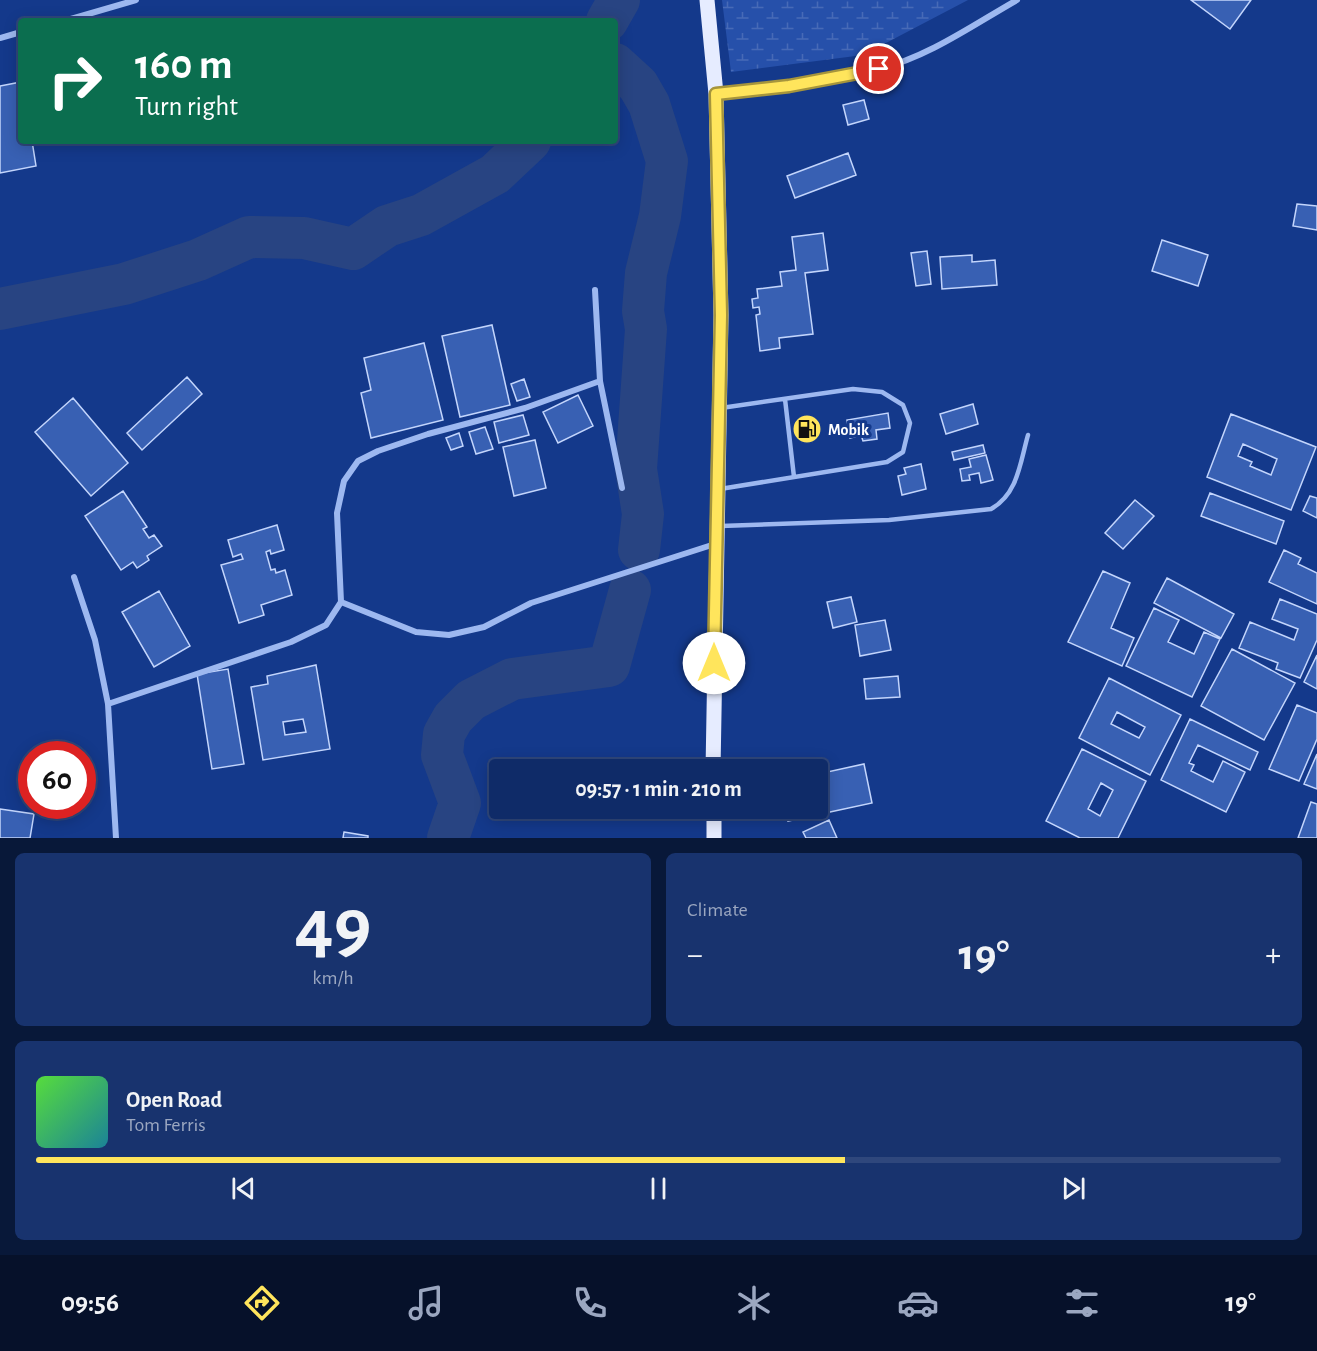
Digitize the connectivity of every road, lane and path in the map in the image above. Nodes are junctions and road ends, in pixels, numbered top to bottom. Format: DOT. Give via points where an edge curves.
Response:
graph roads {
  1 [pos="136,0"];
  2 [pos="707,0"];
  3 [pos="1017,0"];
  4 [pos="74,18"];
  5 [pos="18,33"];
  6 [pos="0,38"];
  7 [pos="716,94"];
  8 [pos="595,290"];
  9 [pos="600,381"];
  10 [pos="785,399"];
  11 [pos="720,408"];
  12 [pos="1028,435"];
  13 [pos="794,477"];
  14 [pos="622,488"];
  15 [pos="718,489"];
  16 [pos="717,527"];
  17 [pos="716,544"];
  18 [pos="74,577"];
  19 [pos="341,602"];
  20 [pos="108,704"];
  21 [pos="713,759"];
  22 [pos="714,819"];
  23 [pos="116,838"];
  24 [pos="714,838"];
  1 -- 4 [label="street"];
  2 -- 7 [label="main road"];
  3 -- 7 [label="street" via="922,53 879,69 789,86"];
  5 -- 6 [label="street"];
  7 -- 11 [label="main road"];
  8 -- 9 [label="street"];
  9 -- 14 [label="street"];
  9 -- 19 [label="street" via="525,408 428,434 358,461 344,481 337,513"];
  10 -- 11 [label="lane"];
  10 -- 13 [label="lane"];
  10 -- 13 [label="lane" via="854,389 882,393 903,405 910,423 903,452 886,462"];
  11 -- 15 [label="main road"];
  12 -- 16 [label="lane" via="1013,486 1005,501 991,509 889,520"];
  13 -- 15 [label="lane"];
  15 -- 16 [label="main road"];
  16 -- 17 [label="main road"];
  17 -- 19 [label="street" via="531,603 484,627 449,635 416,632"];
  17 -- 21 [label="main road"];
  18 -- 20 [label="street" via="95,640"];
  19 -- 20 [label="street" via="326,625 291,642"];
  20 -- 23 [label="street"];
  22 -- 24 [label="main road"];
}
